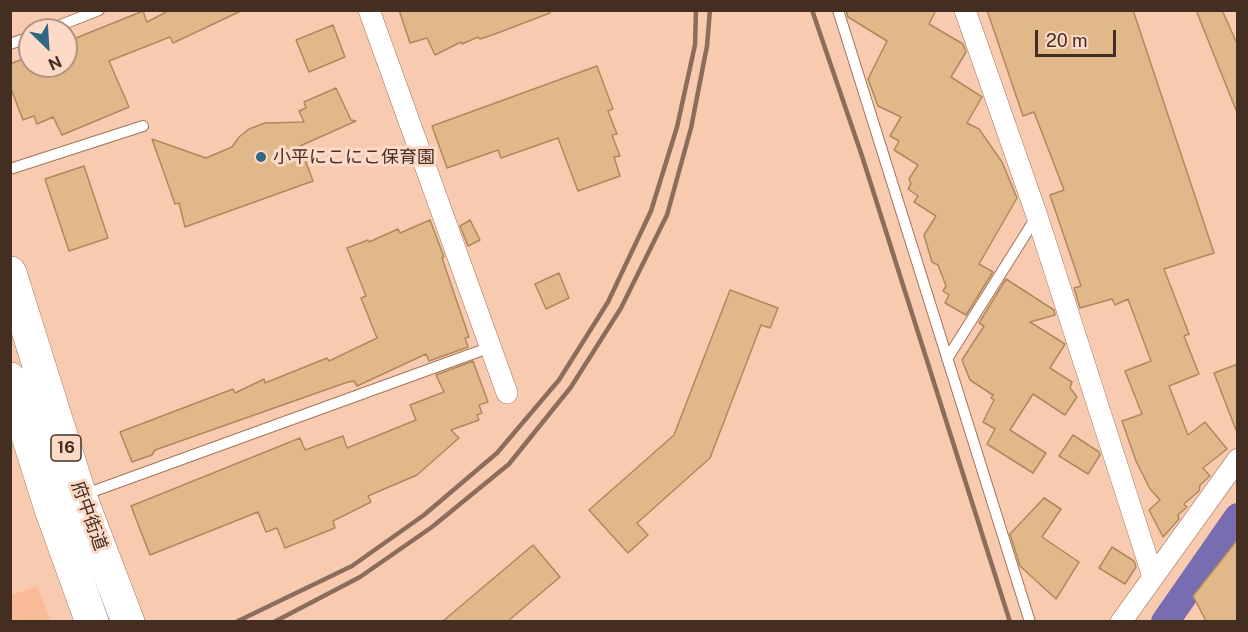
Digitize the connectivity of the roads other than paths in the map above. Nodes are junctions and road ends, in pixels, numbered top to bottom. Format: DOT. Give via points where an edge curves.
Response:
graph roads {
  1 [pos="99,10"];
  2 [pos="369,10"];
  3 [pos="838,10"];
  4 [pos="965,10"];
  5 [pos="78,18"];
  6 [pos="143,126"];
  7 [pos="10,169"];
  8 [pos="1037,216"];
  9 [pos="10,273"];
  10 [pos="491,347"];
  11 [pos="947,359"];
  12 [pos="10,379"];
  13 [pos="507,393"];
  14 [pos="1238,459"];
  15 [pos="80,496"];
  16 [pos="1153,577"];
  17 [pos="92,621"];
  18 [pos="128,621"];
  19 [pos="1030,621"];
  20 [pos="1121,621"];
  1 -- 5 [label="lane"];
  2 -- 10 [label="street"];
  3 -- 11 [label="lane"];
  4 -- 8 [label="street"];
  6 -- 7 [label="lane"];
  8 -- 11 [label="lane"];
  8 -- 16 [label="street"];
  9 -- 15 [label="main road, 府中街道 / 16"];
  10 -- 13 [label="street"];
  10 -- 15 [label="lane"];
  11 -- 19 [label="lane"];
  12 -- 17 [label="main road, 府中街道 / 16"];
  14 -- 16 [label="street"];
  15 -- 18 [label="main road, 府中街道 / 16"];
  16 -- 20 [label="street"];
}
